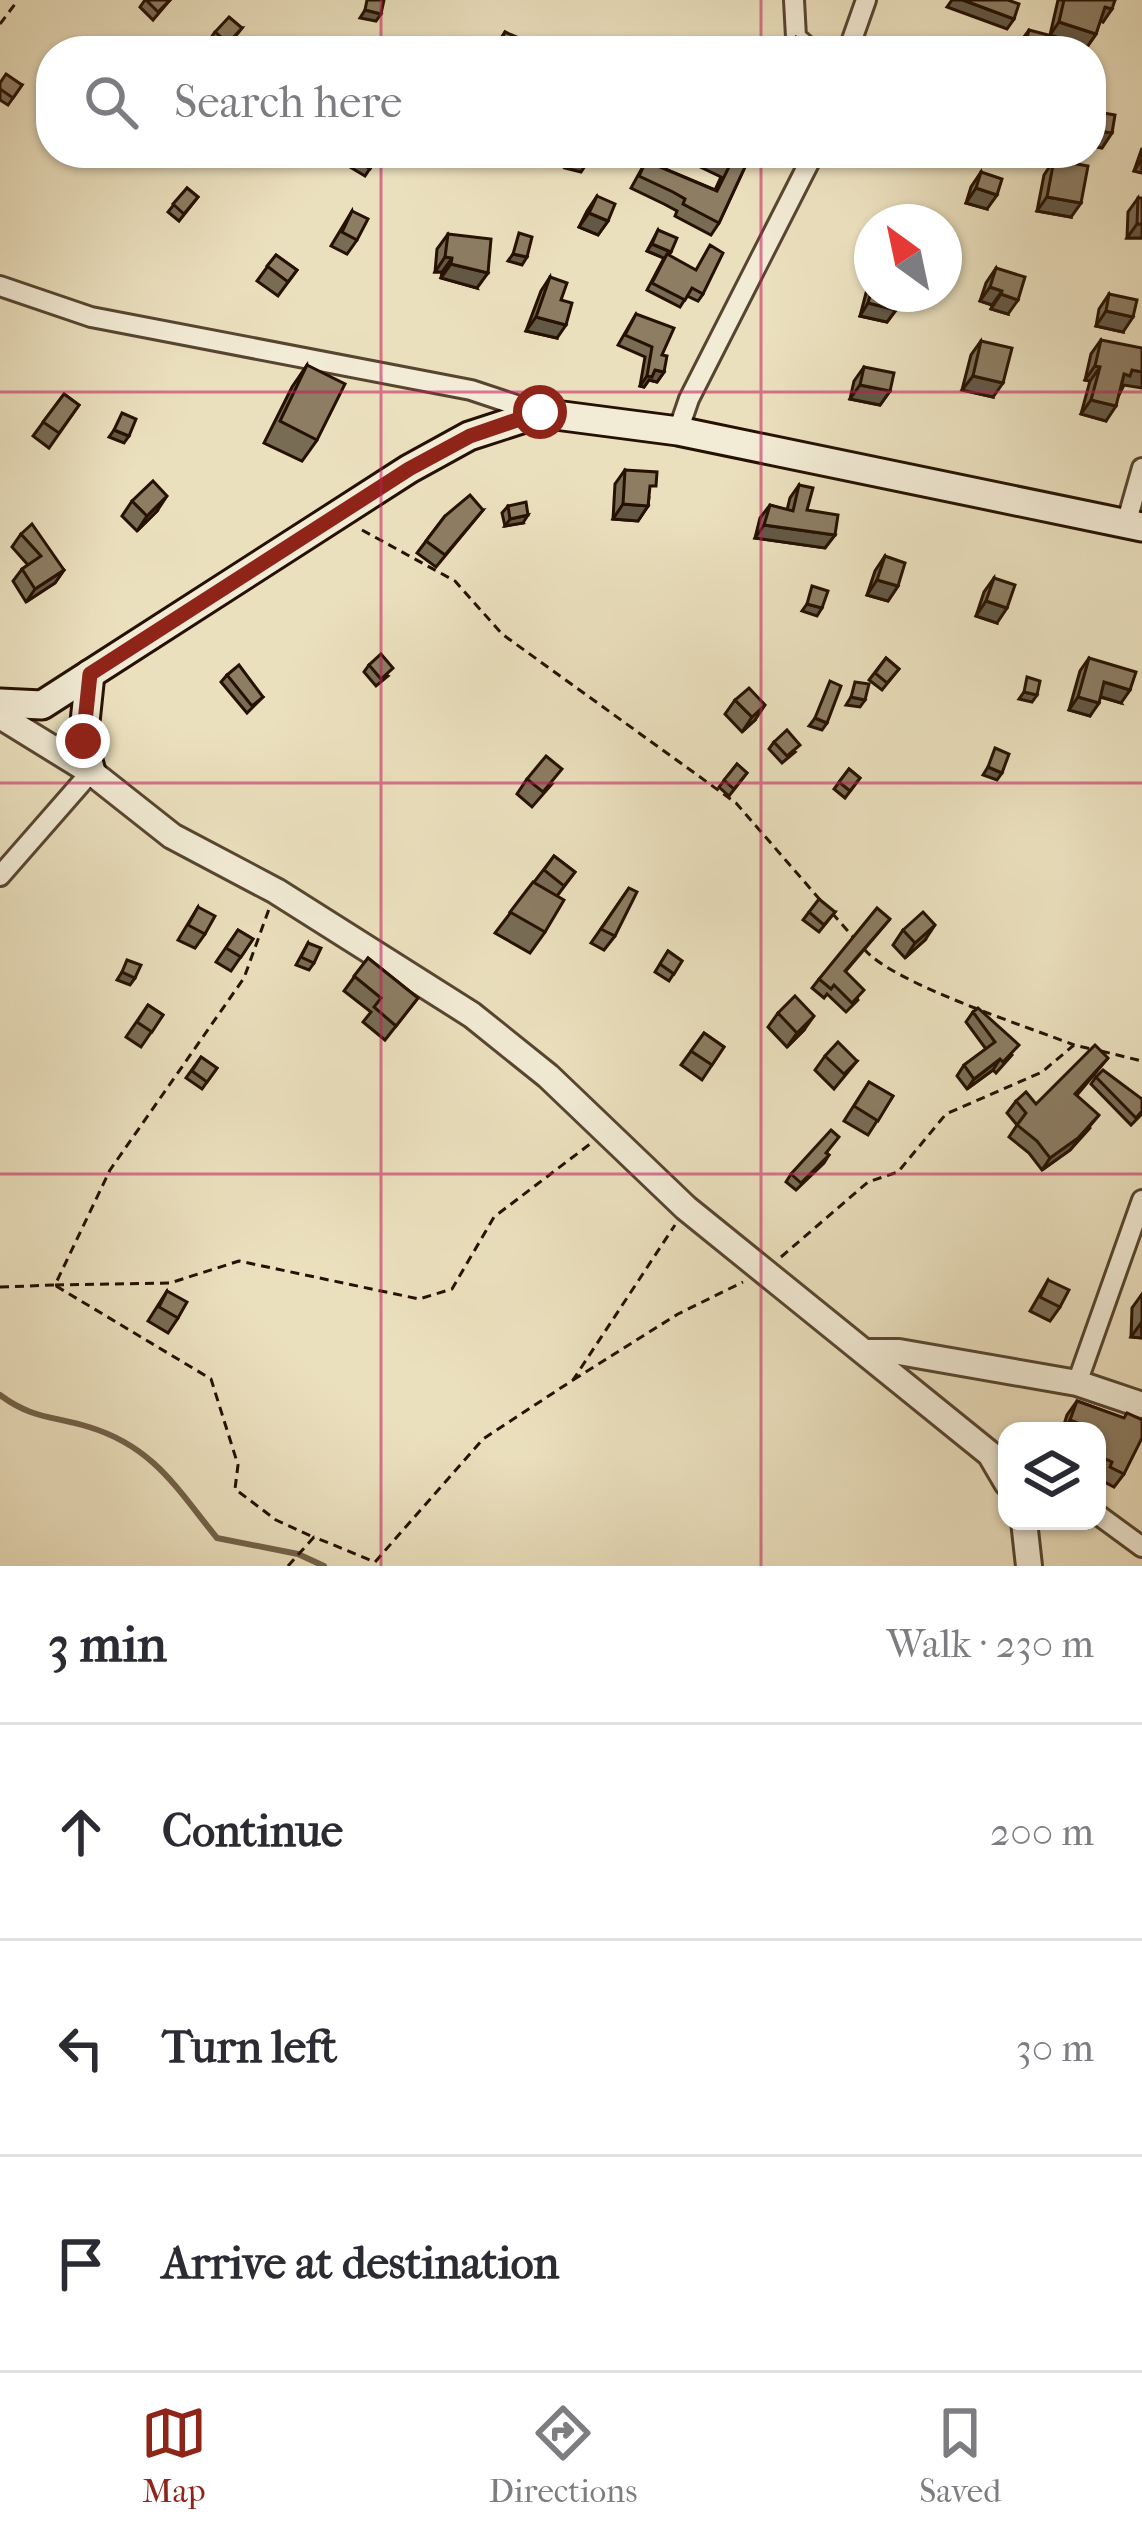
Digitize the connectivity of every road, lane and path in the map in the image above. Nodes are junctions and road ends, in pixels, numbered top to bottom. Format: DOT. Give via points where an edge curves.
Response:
graph roads {
  1 [pos="18,0"];
  2 [pos="794,0"];
  3 [pos="866,0"];
  4 [pos="0,24"];
  5 [pos="796,36"];
  6 [pos="853,36"];
  7 [pos="806,168"];
  8 [pos="0,286"];
  9 [pos="540,412"];
  10 [pos="678,431"];
  11 [pos="1142,468"];
  12 [pos="339,517"];
  13 [pos="1134,525"];
  14 [pos="90,674"];
  15 [pos="0,703"];
  16 [pos="0,716"];
  17 [pos="91,772"];
  18 [pos="0,876"];
  19 [pos="276,891"];
  20 [pos="1074,1045"];
  21 [pos="1142,1061"];
  22 [pos="604,1133"];
  23 [pos="1142,1200"];
  24 [pos="686,1208"];
  25 [pos="765,1271"];
  26 [pos="55,1285"];
  27 [pos="0,1287"];
  28 [pos="867,1352"];
  29 [pos="574,1379"];
  30 [pos="1077,1383"];
  31 [pos="1142,1405"];
  32 [pos="998,1457"];
  33 [pos="1106,1521"];
  34 [pos="1025,1530"];
  35 [pos="314,1537"];
  36 [pos="1142,1547"];
  37 [pos="288,1566"];
  38 [pos="1028,1566"];
  1 -- 4 [label="path"];
  2 -- 5 [label="street"];
  3 -- 6 [label="street"];
  7 -- 10 [label="street"];
  8 -- 9 [label="street" via="92,317 471,390"];
  9 -- 10 [label="main road"];
  9 -- 12 [label="main road" via="470,436"];
  10 -- 13 [label="main road"];
  11 -- 13 [label="street"];
  12 -- 14 [label="main road"];
  12 -- 20 [label="path" via="454,581 502,634 736,803 874,962"];
  14 -- 15 [label="main road" via="42,705"];
  14 -- 17 [label="main road" via="83,741"];
  16 -- 17 [label="street"];
  17 -- 18 [label="street"];
  17 -- 19 [label="street" via="172,836"];
  19 -- 22 [label="street" via="472,1015"];
  19 -- 26 [label="path" via="244,978 110,1170"];
  20 -- 21 [label="path"];
  20 -- 25 [label="path" via="1042,1072 946,1114 898,1172 868,1182"];
  22 -- 24 [label="street"];
  22 -- 26 [label="path" via="494,1217 452,1289 418,1299 239,1261 170,1283"];
  23 -- 30 [label="street"];
  24 -- 25 [label="street"];
  24 -- 29 [label="path"];
  25 -- 28 [label="street"];
  25 -- 29 [label="path"];
  26 -- 27 [label="path"];
  26 -- 35 [label="path" via="211,1379 238,1465 235,1490"];
  28 -- 30 [label="street"];
  28 -- 32 [label="street"];
  29 -- 35 [label="path" via="483,1439 375,1562"];
  30 -- 31 [label="street"];
  33 -- 36 [label="street"];
  34 -- 38 [label="street"];
  35 -- 37 [label="path"];
}
